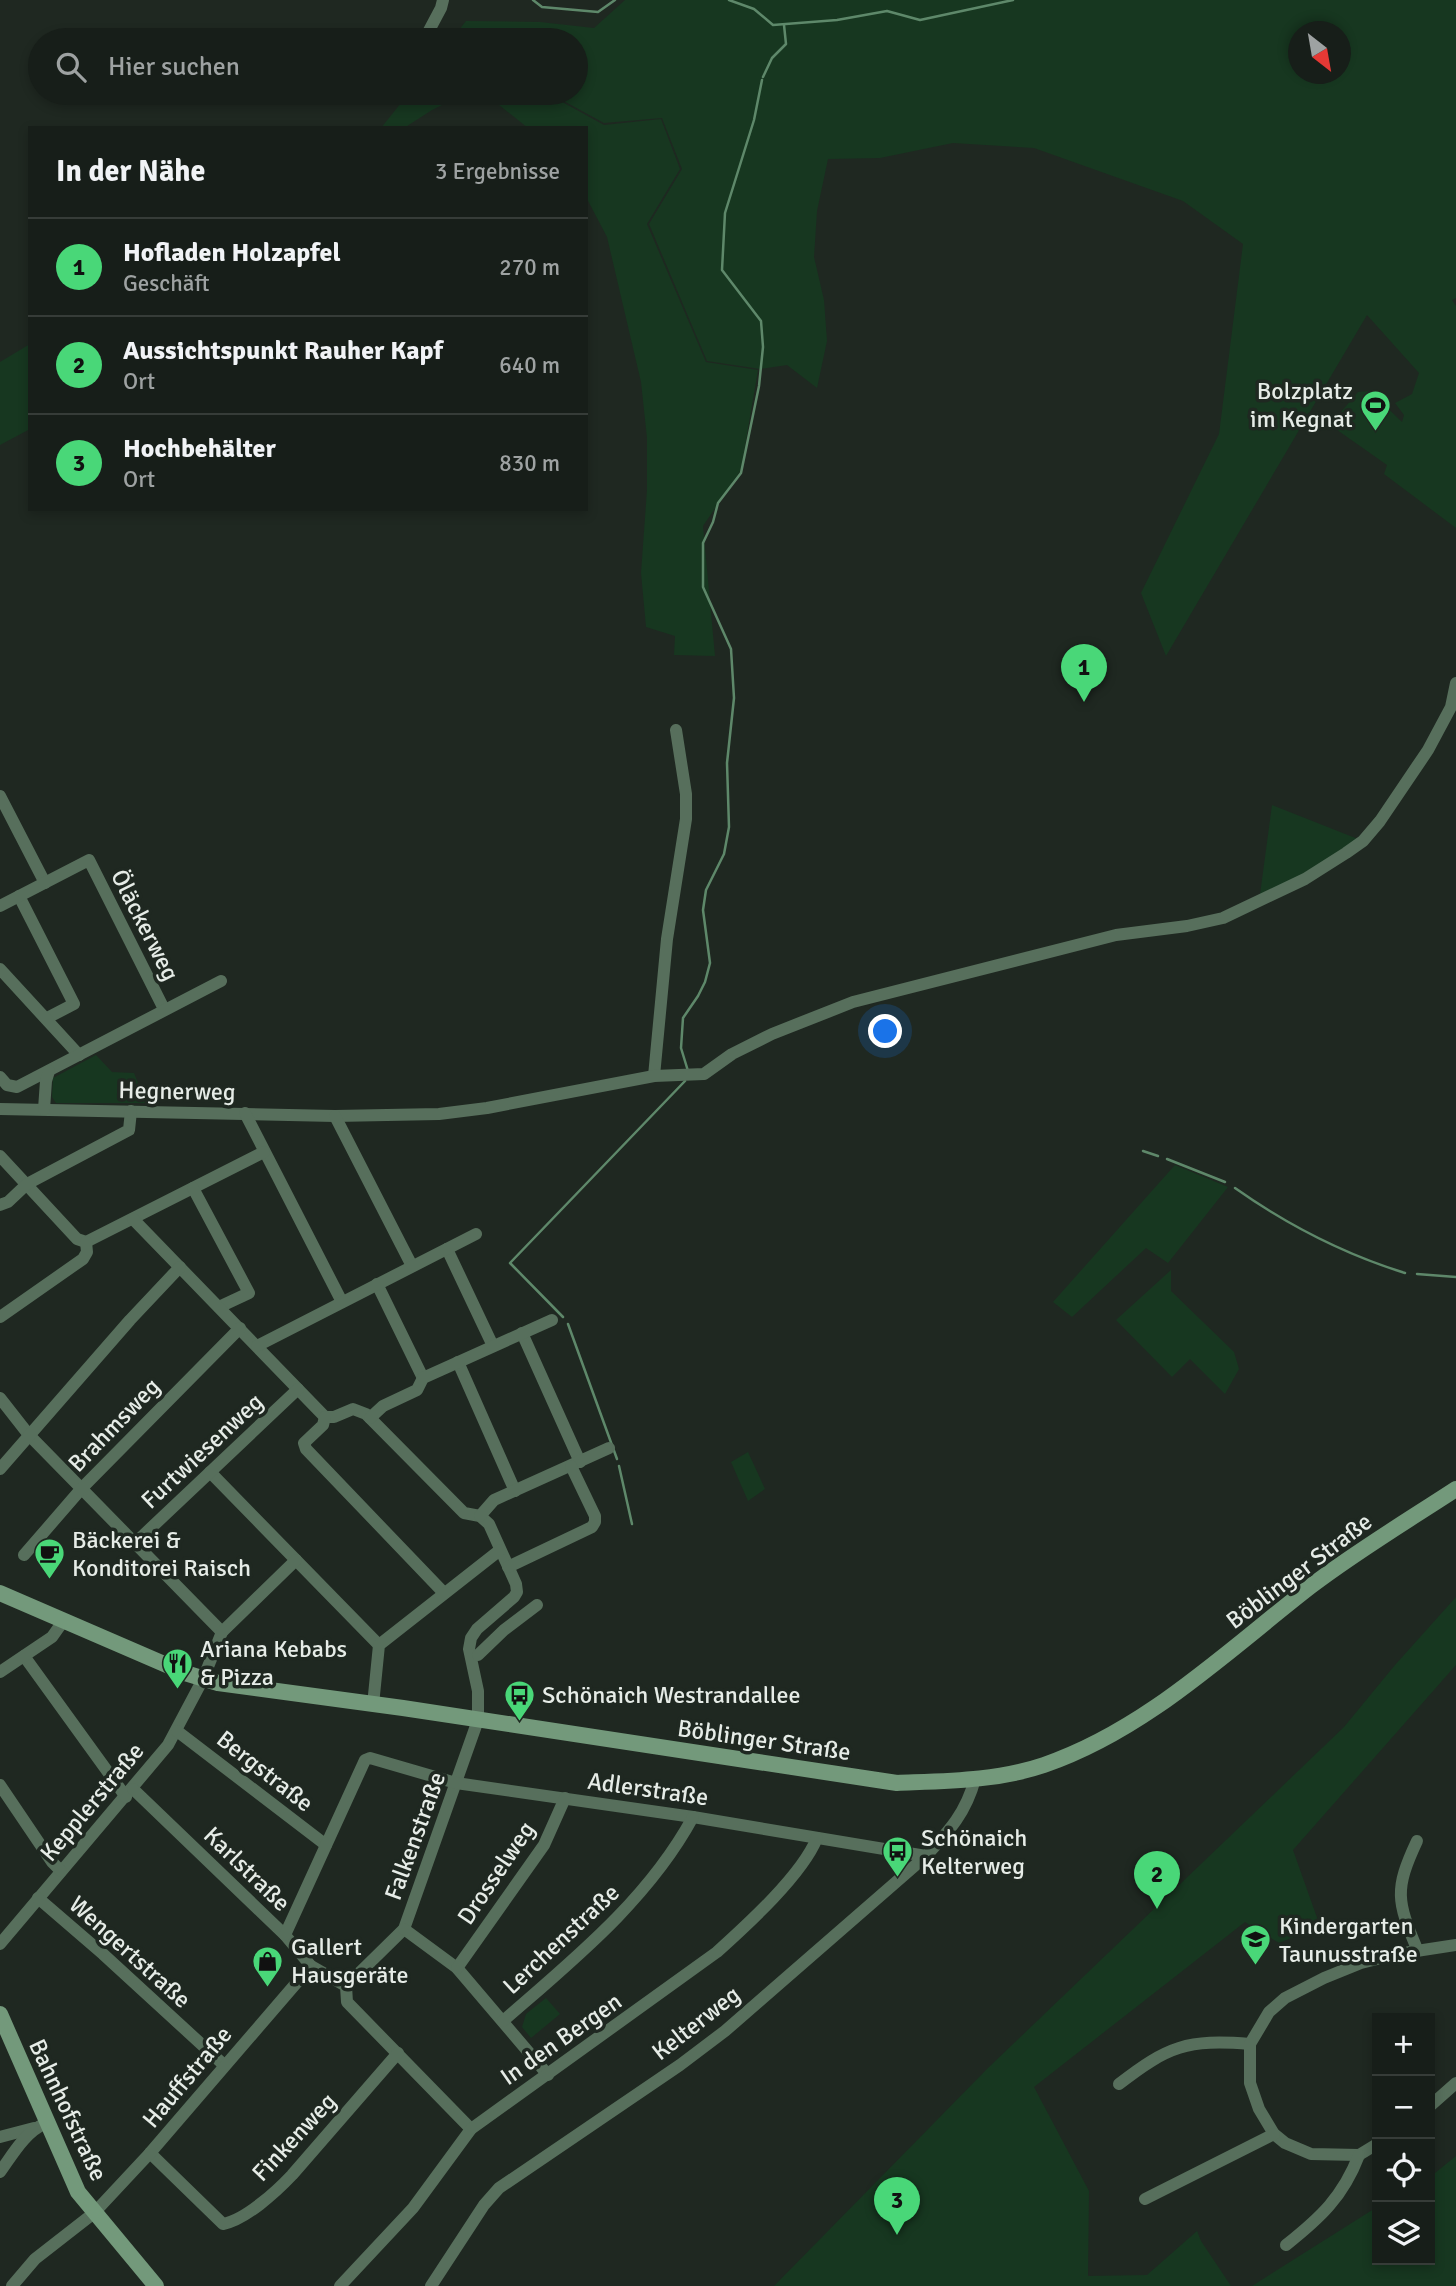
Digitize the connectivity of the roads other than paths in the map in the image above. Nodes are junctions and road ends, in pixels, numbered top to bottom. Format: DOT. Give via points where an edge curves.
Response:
graph roads {
  1 [pos="443,0"];
  2 [pos="431,28"];
  3 [pos="1456,683"];
  4 [pos="676,730"];
  5 [pos="0,796"];
  6 [pos="44,883"];
  7 [pos="19,896"];
  8 [pos="0,906"];
  9 [pos="0,969"];
  10 [pos="221,981"];
  11 [pos="164,1010"];
  12 [pos="47,1018"];
  13 [pos="79,1055"];
  14 [pos="49,1072"];
  15 [pos="654,1076"];
  16 [pos="0,1077"];
  17 [pos="0,1109"];
  18 [pos="44,1109"];
  19 [pos="131,1111"];
  20 [pos="245,1113"];
  21 [pos="335,1116"];
  22 [pos="264,1152"];
  23 [pos="0,1156"];
  24 [pos="27,1184"];
  25 [pos="193,1188"];
  26 [pos="0,1205"];
  27 [pos="133,1219"];
  28 [pos="476,1234"];
  29 [pos="86,1242"];
  30 [pos="447,1249"];
  31 [pos="412,1266"];
  32 [pos="180,1267"];
  33 [pos="377,1284"];
  34 [pos="342,1302"];
  35 [pos="219,1307"];
  36 [pos="0,1317"];
  37 [pos="552,1320"];
  38 [pos="240,1328"];
  39 [pos="522,1333"];
  40 [pos="257,1346"];
  41 [pos="493,1346"];
  42 [pos="458,1362"];
  43 [pos="423,1378"];
  44 [pos="298,1389"];
  45 [pos="0,1398"];
  46 [pos="325,1417"];
  47 [pos="370,1418"];
  48 [pos="29,1435"];
  49 [pos="608,1448"];
  50 [pos="575,1464"];
  51 [pos="0,1469"];
  52 [pos="210,1472"];
  53 [pos="82,1488"];
  54 [pos="1456,1489"];
  55 [pos="515,1490"];
  56 [pos="480,1516"];
  57 [pos="134,1544"];
  58 [pos="500,1550"];
  59 [pos="24,1555"];
  60 [pos="296,1560"];
  61 [pos="508,1567"];
  62 [pos="0,1593"];
  63 [pos="444,1593"];
  64 [pos="537,1605"];
  65 [pos="64,1620"];
  66 [pos="222,1632"];
  67 [pos="379,1645"];
  68 [pos="478,1655"];
  69 [pos="24,1656"];
  70 [pos="0,1672"];
  71 [pos="203,1679"];
  72 [pos="373,1705"];
  73 [pos="478,1720"];
  74 [pos="177,1731"];
  75 [pos="975,1779"];
  76 [pos="456,1783"];
  77 [pos="0,1785"];
  78 [pos="130,1793"];
  79 [pos="565,1798"];
  80 [pos="693,1817"];
  81 [pos="817,1838"];
  82 [pos="1417,1841"];
  83 [pos="326,1845"];
  84 [pos="926,1856"];
  85 [pos="61,1871"];
  86 [pos="38,1898"];
  87 [pos="404,1929"];
  88 [pos="285,1935"];
  89 [pos="0,1944"];
  90 [pos="1456,1945"];
  91 [pos="1417,1949"];
  92 [pos="311,1966"];
  93 [pos="457,1968"];
  94 [pos="346,1986"];
  95 [pos="0,2014"];
  96 [pos="503,2021"];
  97 [pos="1250,2044"];
  98 [pos="398,2053"];
  99 [pos="224,2065"];
  100 [pos="548,2075"];
  101 [pos="1456,2083"];
  102 [pos="1119,2084"];
  103 [pos="1435,2102"];
  104 [pos="42,2126"];
  105 [pos="471,2129"];
  106 [pos="1274,2134"];
  107 [pos="0,2137"];
  108 [pos="1372,2147"];
  109 [pos="150,2153"];
  110 [pos="1359,2155"];
  111 [pos="0,2172"];
  112 [pos="1145,2199"];
  113 [pos="94,2213"];
  114 [pos="1286,2245"];
  115 [pos="12,2286"];
  116 [pos="156,2286"];
  117 [pos="341,2286"];
  118 [pos="431,2286"];
  1 -- 2 [label="street"];
  3 -- 15 [label="street, Hegnerweg" via="1451,708 1428,750 1372,831 1346,853 1266,899 1223,918 1116,935 853,1002 772,1034 704,1074"];
  4 -- 15 [label="street" via="686,819 667,939"];
  5 -- 6 [label="street"];
  6 -- 7 [label="street"];
  6 -- 11 [label="street, Öläckerweg" via="89,860"];
  7 -- 8 [label="street"];
  7 -- 12 [label="street" via="74,1004"];
  9 -- 12 [label="street"];
  10 -- 11 [label="street, Öläckerweg"];
  11 -- 13 [label="street, Öläckerweg"];
  12 -- 13 [label="street"];
  13 -- 14 [label="street, Öläckerweg"];
  14 -- 16 [label="street, Öläckerweg" via="17,1087"];
  14 -- 18 [label="street"];
  15 -- 21 [label="street, Hegnerweg" via="487,1108"];
  17 -- 18 [label="street, Hegnerweg"];
  18 -- 19 [label="street, Hegnerweg"];
  19 -- 20 [label="street, Hegnerweg"];
  19 -- 24 [label="street" via="129,1130"];
  20 -- 21 [label="street, Hegnerweg"];
  20 -- 22 [label="street"];
  21 -- 31 [label="street"];
  22 -- 25 [label="street"];
  22 -- 34 [label="street"];
  23 -- 24 [label="street"];
  24 -- 26 [label="street"];
  24 -- 29 [label="street" via="77,1239"];
  25 -- 27 [label="street"];
  25 -- 35 [label="street" via="249,1293"];
  27 -- 29 [label="street"];
  27 -- 32 [label="street"];
  28 -- 30 [label="street"];
  29 -- 36 [label="street" via="83,1259"];
  30 -- 31 [label="street"];
  30 -- 41 [label="street"];
  31 -- 33 [label="street"];
  32 -- 35 [label="street"];
  32 -- 48 [label="street"];
  33 -- 34 [label="street"];
  33 -- 43 [label="street"];
  34 -- 40 [label="street"];
  35 -- 38 [label="street"];
  37 -- 39 [label="street"];
  38 -- 40 [label="street"];
  38 -- 53 [label="street, Brahmsweg"];
  39 -- 41 [label="street"];
  39 -- 50 [label="street"];
  40 -- 44 [label="street"];
  41 -- 42 [label="street"];
  42 -- 43 [label="street"];
  42 -- 55 [label="street"];
  43 -- 47 [label="street" via="416,1390"];
  44 -- 46 [label="street"];
  44 -- 52 [label="street, Furtwiesenweg"];
  45 -- 48 [label="street"];
  46 -- 47 [label="street" via="353,1409"];
  46 -- 63 [label="street" via="323,1425 303,1443 306,1449"];
  47 -- 56 [label="street" via="464,1513"];
  48 -- 51 [label="street"];
  48 -- 53 [label="street"];
  49 -- 50 [label="street"];
  50 -- 55 [label="street"];
  50 -- 61 [label="street" via="596,1522"];
  52 -- 57 [label="street, Furtwiesenweg"];
  52 -- 60 [label="street"];
  53 -- 57 [label="street"];
  53 -- 59 [label="street, Brahmsweg"];
  54 -- 75 [label="main road, Böblinger Straße" via="1341,1564 1123,1729 1042,1766"];
  55 -- 56 [label="street" via="494,1500"];
  56 -- 58 [label="street" via="489,1524"];
  57 -- 66 [label="street"];
  58 -- 61 [label="street"];
  58 -- 63 [label="street"];
  60 -- 66 [label="street"];
  60 -- 67 [label="street"];
  61 -- 73 [label="street" via="517,1592 471,1638"];
  62 -- 65 [label="main road, Böblinger Straße"];
  63 -- 67 [label="street"];
  64 -- 68 [label="street"];
  65 -- 69 [label="street" via="52,1637"];
  65 -- 71 [label="main road, Böblinger Straße"];
  66 -- 71 [label="street, Kepplerstraße"];
  67 -- 72 [label="street"];
  69 -- 70 [label="street"];
  69 -- 78 [label="street, Karlstraße"];
  71 -- 72 [label="main road, Böblinger Straße"];
  71 -- 74 [label="street, Kepplerstraße"];
  72 -- 73 [label="main road, Böblinger Straße"];
  73 -- 75 [label="main road, Böblinger Straße" via="897,1783"];
  73 -- 76 [label="street, Falkenstraße"];
  74 -- 78 [label="street, Kepplerstraße"];
  74 -- 83 [label="street, Bergstraße"];
  75 -- 84 [label="street, Kelterweg" via="954,1826"];
  76 -- 79 [label="street, Adlerstraße"];
  76 -- 83 [label="street, Adlerstraße" via="365,1760"];
  76 -- 87 [label="street, Falkenstraße"];
  77 -- 85 [label="street"];
  78 -- 85 [label="street, Kepplerstraße"];
  78 -- 88 [label="street, Karlstraße"];
  79 -- 80 [label="street, Adlerstraße"];
  79 -- 93 [label="street, Drosselweg" via="544,1845"];
  80 -- 81 [label="street, Adlerstraße"];
  80 -- 96 [label="street, Lerchenstraße" via="679,1843 609,1927"];
  81 -- 84 [label="street, Adlerstraße"];
  81 -- 100 [label="street, In den Bergen" via="810,1855 717,1952"];
  82 -- 91 [label="street" via="1400,1881 1402,1913"];
  83 -- 88 [label="street"];
  84 -- 118 [label="street, Kelterweg" via="725,2031 499,2188"];
  85 -- 86 [label="street, Kepplerstraße"];
  86 -- 89 [label="street, Kepplerstraße"];
  86 -- 99 [label="street, Wengertstraße"];
  87 -- 93 [label="street"];
  87 -- 94 [label="street, Falkenstraße"];
  88 -- 92 [label="street, Karlstraße"];
  90 -- 91 [label="street"];
  91 -- 97 [label="street" via="1362,1963 1285,1998 1269,2011"];
  92 -- 94 [label="street, Karlstraße"];
  92 -- 99 [label="street, Hauffstraße"];
  93 -- 96 [label="street"];
  94 -- 98 [label="street" via="347,2001"];
  95 -- 104 [label="main road, Bahnhofstraße"];
  96 -- 100 [label="street"];
  97 -- 102 [label="street" via="1216,2041 1186,2045 1152,2059"];
  97 -- 106 [label="street" via="1250,2083"];
  98 -- 105 [label="street"];
  98 -- 109 [label="street, Finkenweg" via="279,2189 234,2222 223,2224"];
  99 -- 109 [label="street, Hauffstraße"];
  100 -- 105 [label="street, In den Bergen"];
  101 -- 103 [label="street"];
  104 -- 107 [label="street"];
  104 -- 111 [label="street" via="18,2146"];
  104 -- 113 [label="main road, Bahnhofstraße"];
  105 -- 117 [label="street, In den Bergen" via="412,2208"];
  106 -- 110 [label="street" via="1311,2154"];
  106 -- 112 [label="street"];
  108 -- 110 [label="street"];
  109 -- 113 [label="street, Hauffstraße"];
  110 -- 114 [label="street" via="1333,2204"];
  113 -- 115 [label="street, Hauffstraße" via="36,2259"];
  113 -- 116 [label="main road, Bahnhofstraße"];
}
